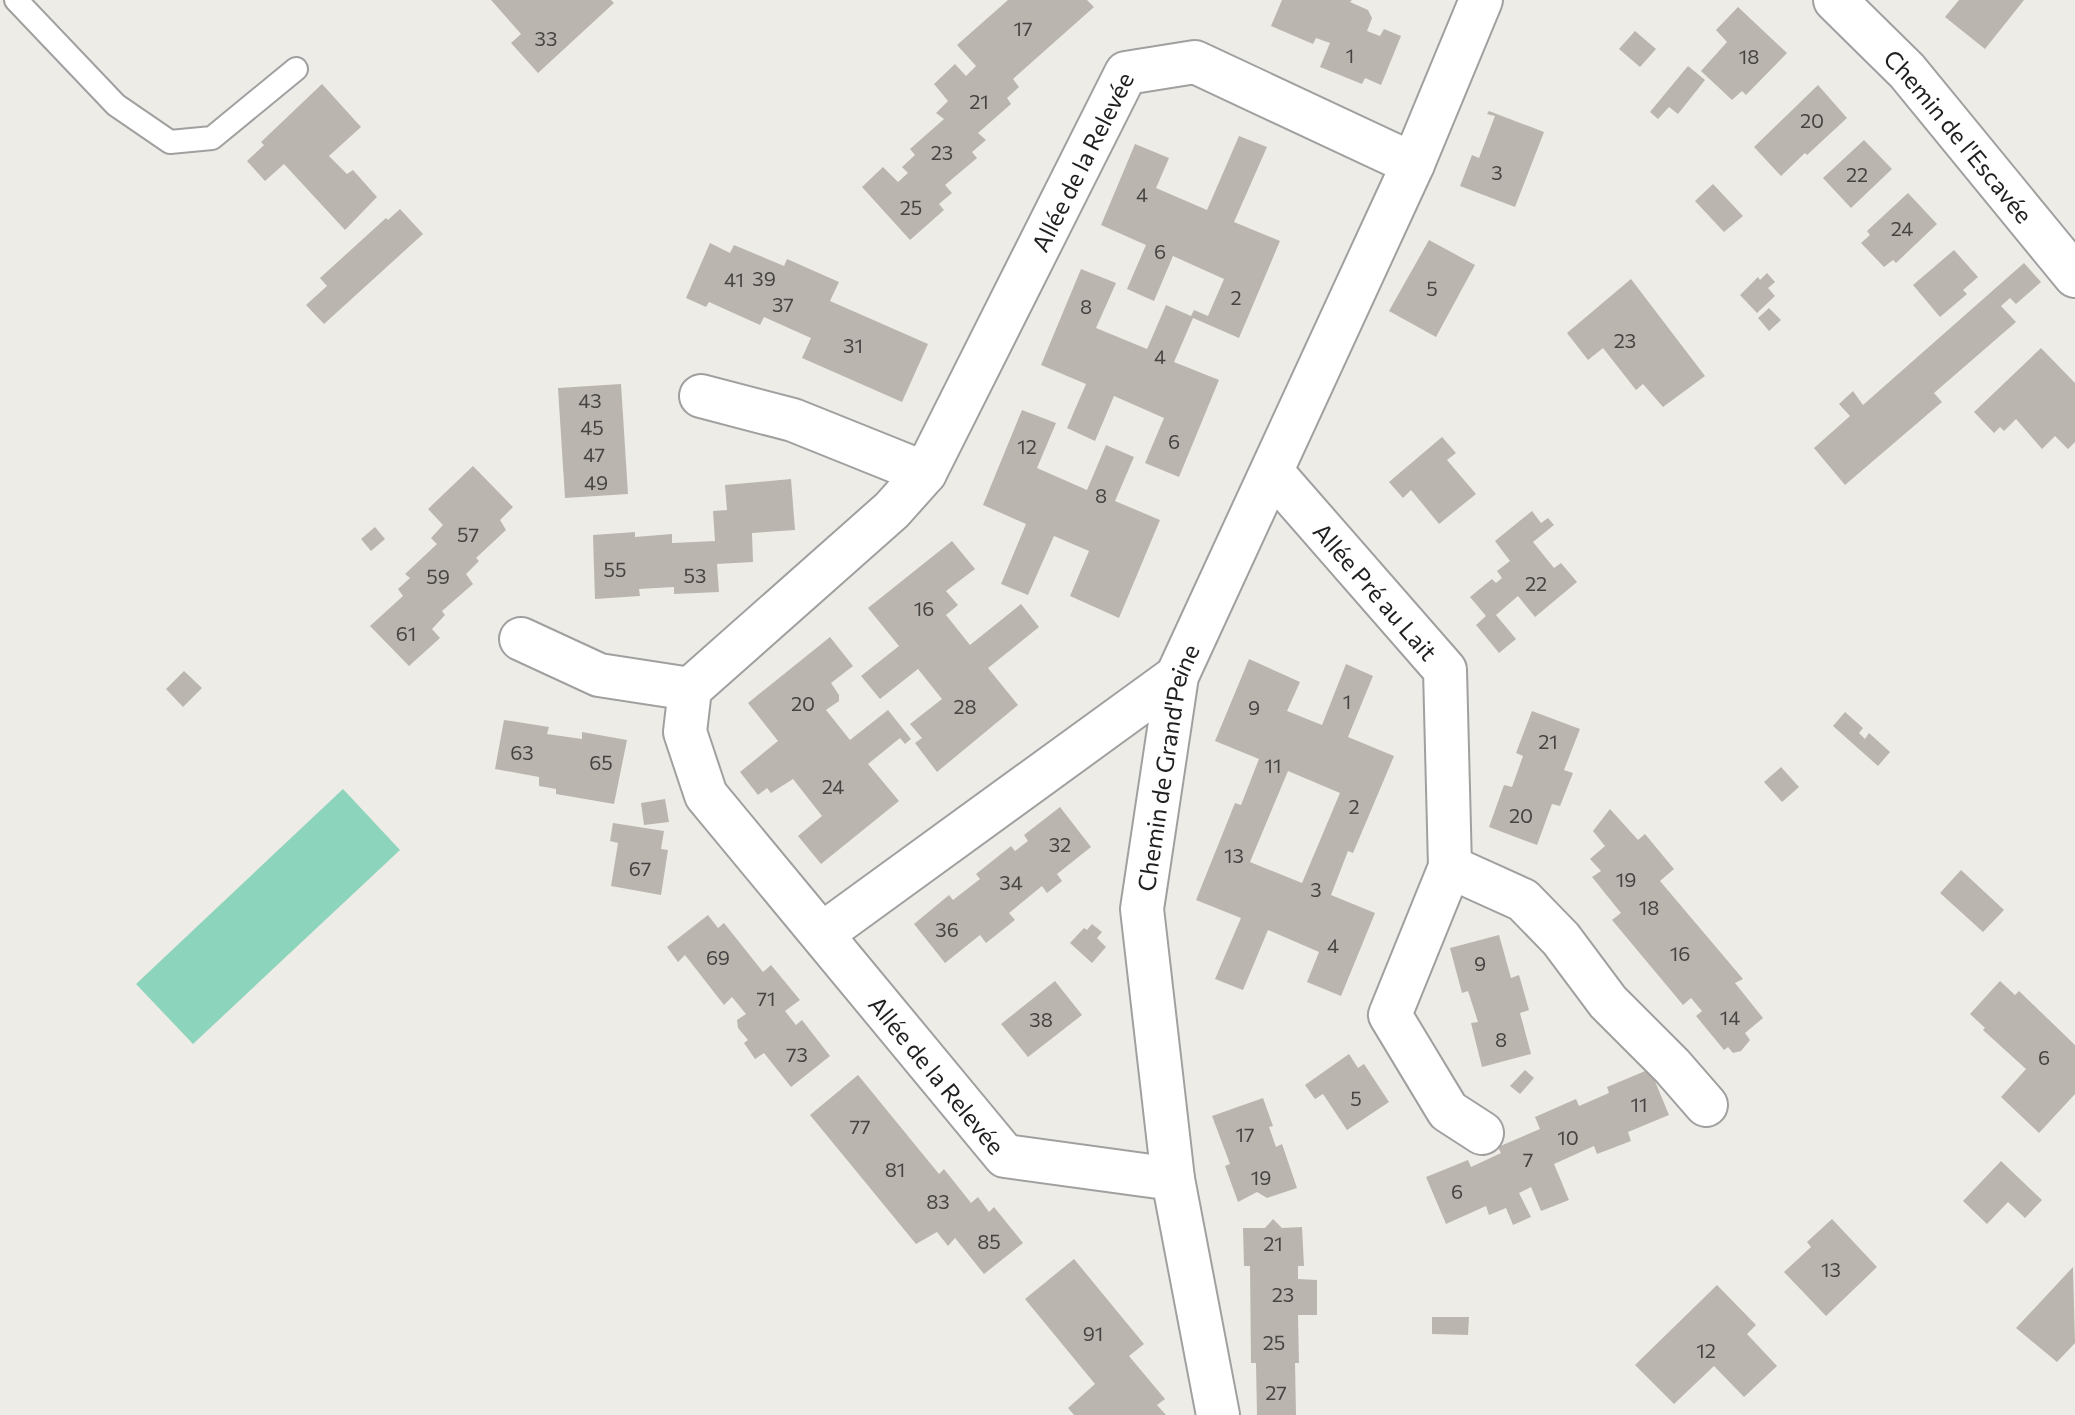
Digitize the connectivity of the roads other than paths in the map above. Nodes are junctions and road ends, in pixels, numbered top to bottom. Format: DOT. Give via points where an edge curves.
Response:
graph roads {
  1 [pos="16,0"];
  2 [pos="1481,0"];
  3 [pos="1835,0"];
  4 [pos="296,69"];
  5 [pos="1413,164"];
  6 [pos="2075,276"];
  7 [pos="701,396"];
  8 [pos="1272,472"];
  9 [pos="925,473"];
  10 [pos="521,639"];
  11 [pos="1177,676"];
  12 [pos="690,689"];
  13 [pos="1450,867"];
  14 [pos="822,934"];
  15 [pos="1706,1105"];
  16 [pos="1482,1133"];
  17 [pos="1173,1179"];
  18 [pos="1218,1415"];
  1 -- 4 [label="lane" via="116,105 170,142 212,138"];
  2 -- 5 [label="street"];
  3 -- 6 [label="street, Chemin de l'Escavée" via="1907,71"];
  5 -- 8 [label="street, Chemin de Grand'Peine"];
  5 -- 9 [label="street, Allée de la Relevée" via="1195,62 1126,73"];
  7 -- 9 [label="street" via="793,420"];
  8 -- 11 [label="street, Chemin de Grand'Peine"];
  8 -- 13 [label="street, Allée Pré au Lait" via="1445,670"];
  9 -- 12 [label="street, Allée de la Relevée" via="892,510"];
  10 -- 12 [label="street" via="599,675"];
  11 -- 14 [label="street"];
  11 -- 17 [label="street, Chemin de Grand'Peine" via="1142,909"];
  12 -- 14 [label="street, Allée de la Relevée" via="685,732 706,795"];
  13 -- 15 [label="street" via="1523,900 1561,939 1608,1002"];
  13 -- 16 [label="street, Allée Pré au Lait" via="1390,1015 1448,1111"];
  14 -- 17 [label="street, Allée de la Relevée" via="1005,1156"];
  17 -- 18 [label="street, Chemin de Grand'Peine"];
}
